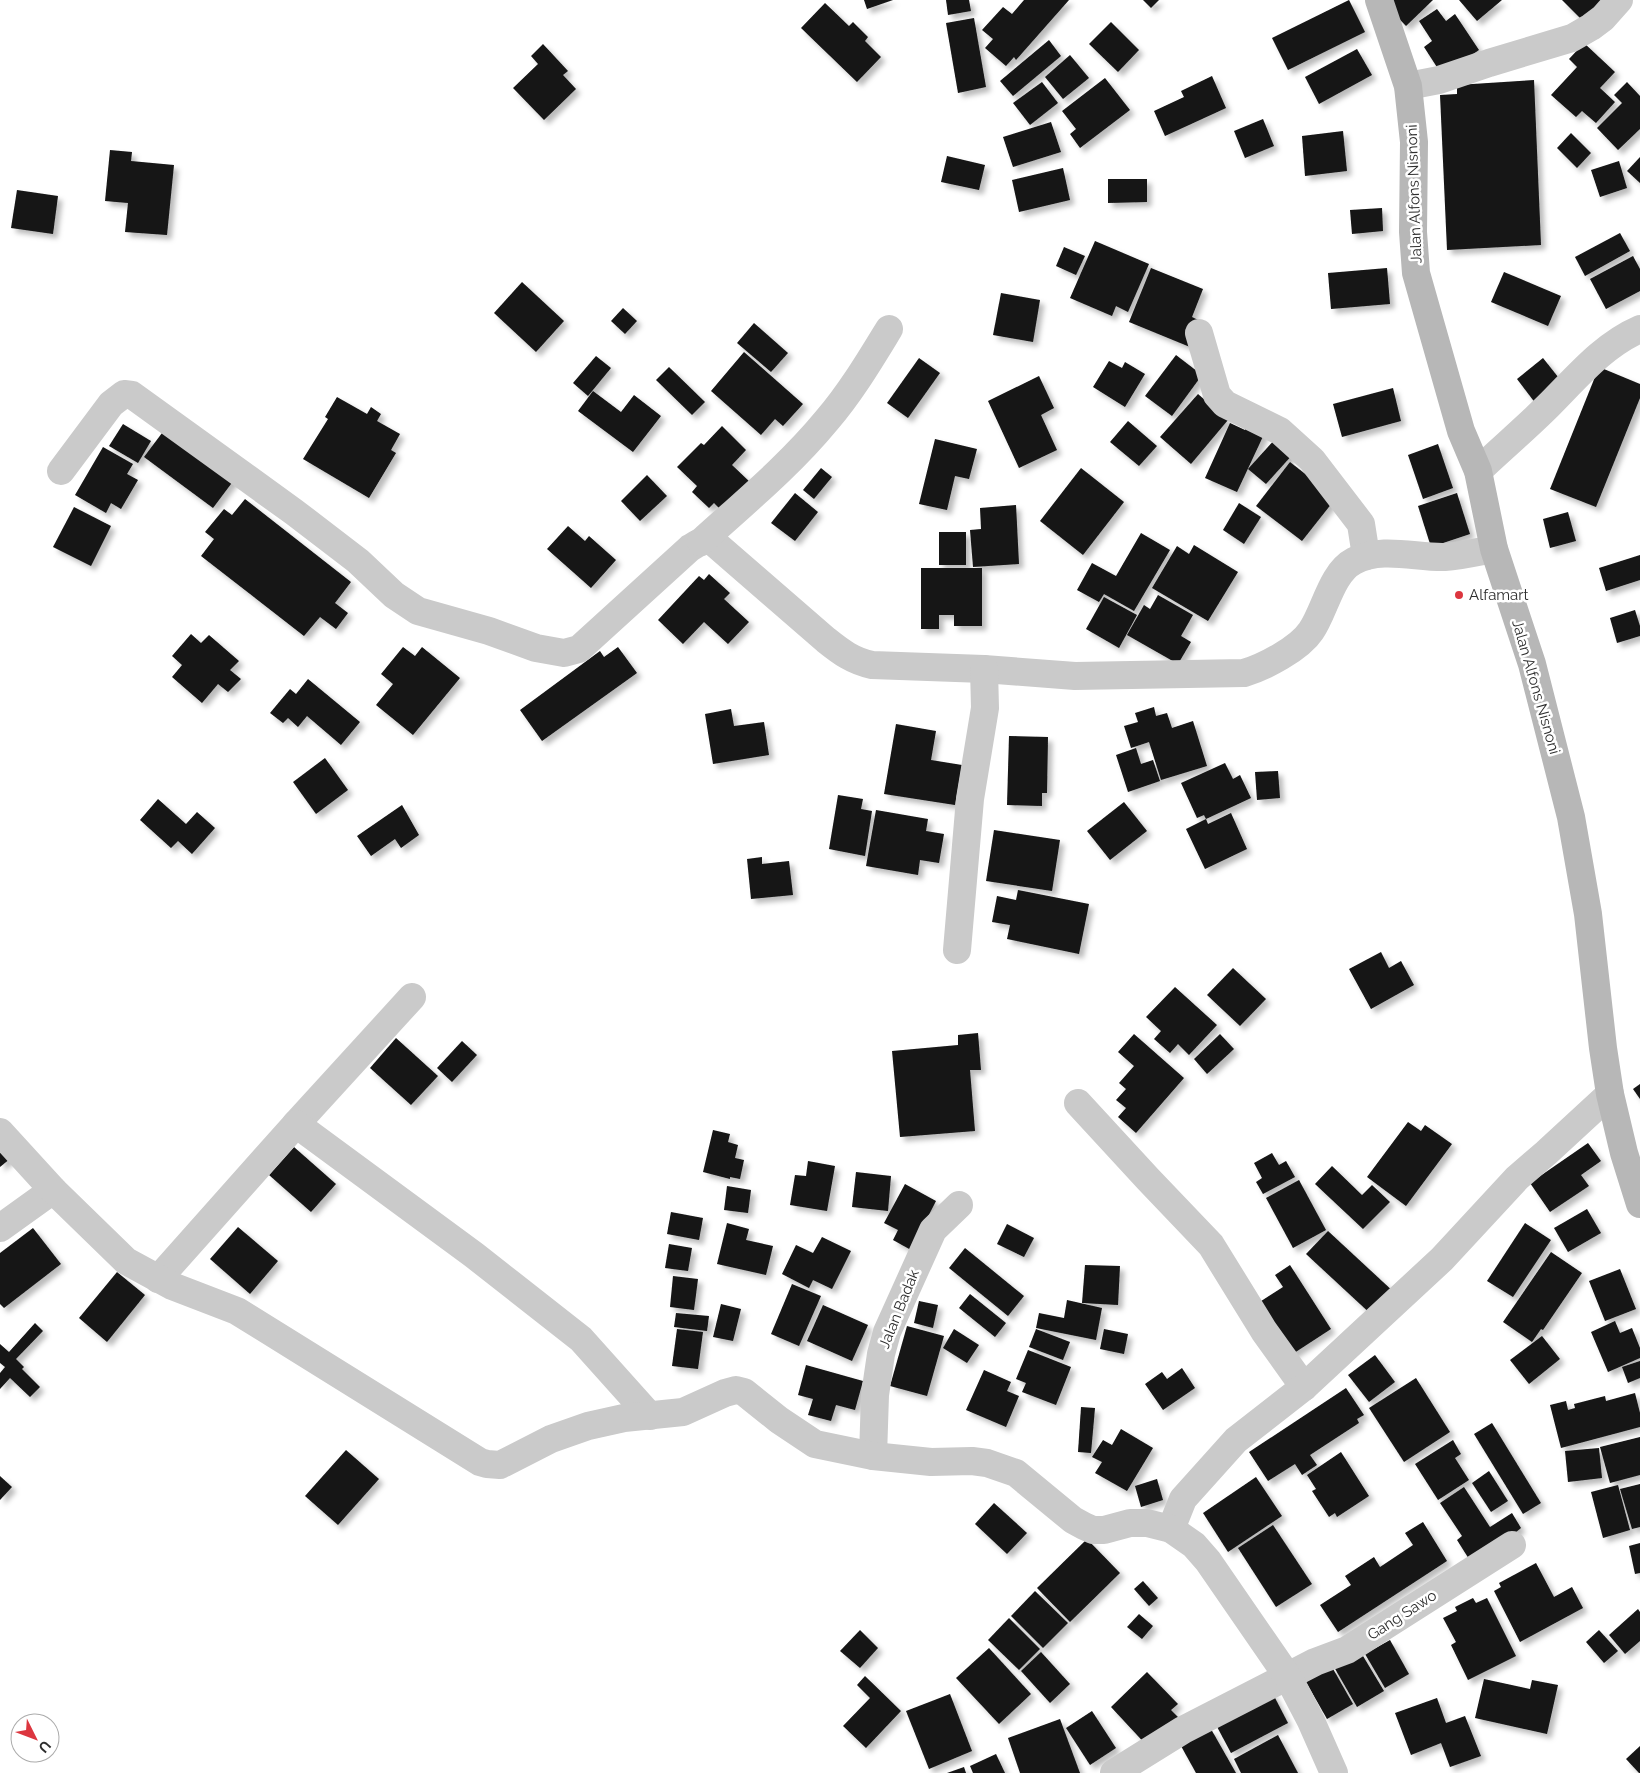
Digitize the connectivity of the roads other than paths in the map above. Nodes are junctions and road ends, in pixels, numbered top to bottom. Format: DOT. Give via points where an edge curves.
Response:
graph roads {
  1 [pos="1379,0"];
  2 [pos="1619,0"];
  3 [pos="1408,86"];
  4 [pos="889,329"];
  5 [pos="1640,329"];
  6 [pos="1199,333"];
  7 [pos="61,471"];
  8 [pos="1478,471"];
  9 [pos="701,542"];
  10 [pos="1494,549"];
  11 [pos="1366,556"];
  12 [pos="984,669"];
  13 [pos="956,950"];
  14 [pos="412,997"];
  15 [pos="1610,1094"];
  16 [pos="1078,1103"];
  17 [pos="296,1124"];
  18 [pos="0,1132"];
  19 [pos="53,1190"];
  20 [pos="1640,1204"];
  21 [pos="959,1205"];
  22 [pos="0,1228"];
  23 [pos="158,1279"];
  24 [pos="1304,1387"];
  25 [pos="650,1416"];
  26 [pos="873,1456"];
  27 [pos="1170,1529"];
  28 [pos="1512,1545"];
  29 [pos="1288,1676"];
  30 [pos="1114,1773"];
  31 [pos="1334,1773"];
  1 -- 3 [label="main road, Jalan Alfons Nisnoni"];
  2 -- 3 [label="street" via="1603,18 1572,38 1440,80"];
  3 -- 8 [label="main road, Jalan Alfons Nisnoni" via="1414,142 1416,273 1461,431"];
  4 -- 9 [label="street" via="827,421"];
  5 -- 8 [label="street" via="1626,335 1595,358"];
  6 -- 11 [label="street" via="1217,395 1225,404 1280,431 1312,460 1361,524"];
  7 -- 9 [label="street" via="111,404 124,394 132,395 294,512 418,611 564,654 578,649 690,548"];
  8 -- 10 [label="main road, Jalan Alfons Nisnoni"];
  9 -- 12 [label="street" via="713,542 826,640 861,663"];
  10 -- 11 [label="street" via="1445,557"];
  10 -- 15 [label="main road, Jalan Alfons Nisnoni" via="1532,664 1572,817 1588,914"];
  11 -- 12 [label="street" via="1346,567 1337,578 1304,640 1267,664 1244,674 1075,676"];
  12 -- 13 [label="street" via="984,708 970,799"];
  14 -- 17 [label="street"];
  15 -- 20 [label="main road, Jalan Alfons Nisnoni"];
  15 -- 24 [label="street" via="1518,1178 1442,1259"];
  16 -- 24 [label="street" via="1211,1245 1264,1331"];
  17 -- 23 [label="street"];
  17 -- 25 [label="street" via="474,1255 581,1339"];
  18 -- 19 [label="street"];
  19 -- 22 [label="street"];
  19 -- 23 [label="street" via="126,1261"];
  21 -- 26 [label="street, Jalan Badak" via="933,1230 887,1332 875,1395"];
  23 -- 25 [label="street" via="237,1311 487,1464 500,1465 551,1439 588,1426"];
  24 -- 27 [label="street" via="1236,1440 1183,1499"];
  25 -- 26 [label="street" via="683,1412 736,1390 744,1392 815,1444"];
  26 -- 27 [label="street" via="987,1463 1016,1474 1073,1520 1093,1530 1130,1523 1147,1523"];
  27 -- 29 [label="street" via="1194,1545 1208,1561"];
  28 -- 29 [label="street, Gang Sawo" via="1347,1650"];
  29 -- 30 [label="street, Gang Sawo" via="1183,1730"];
  29 -- 31 [label="street"];
}
